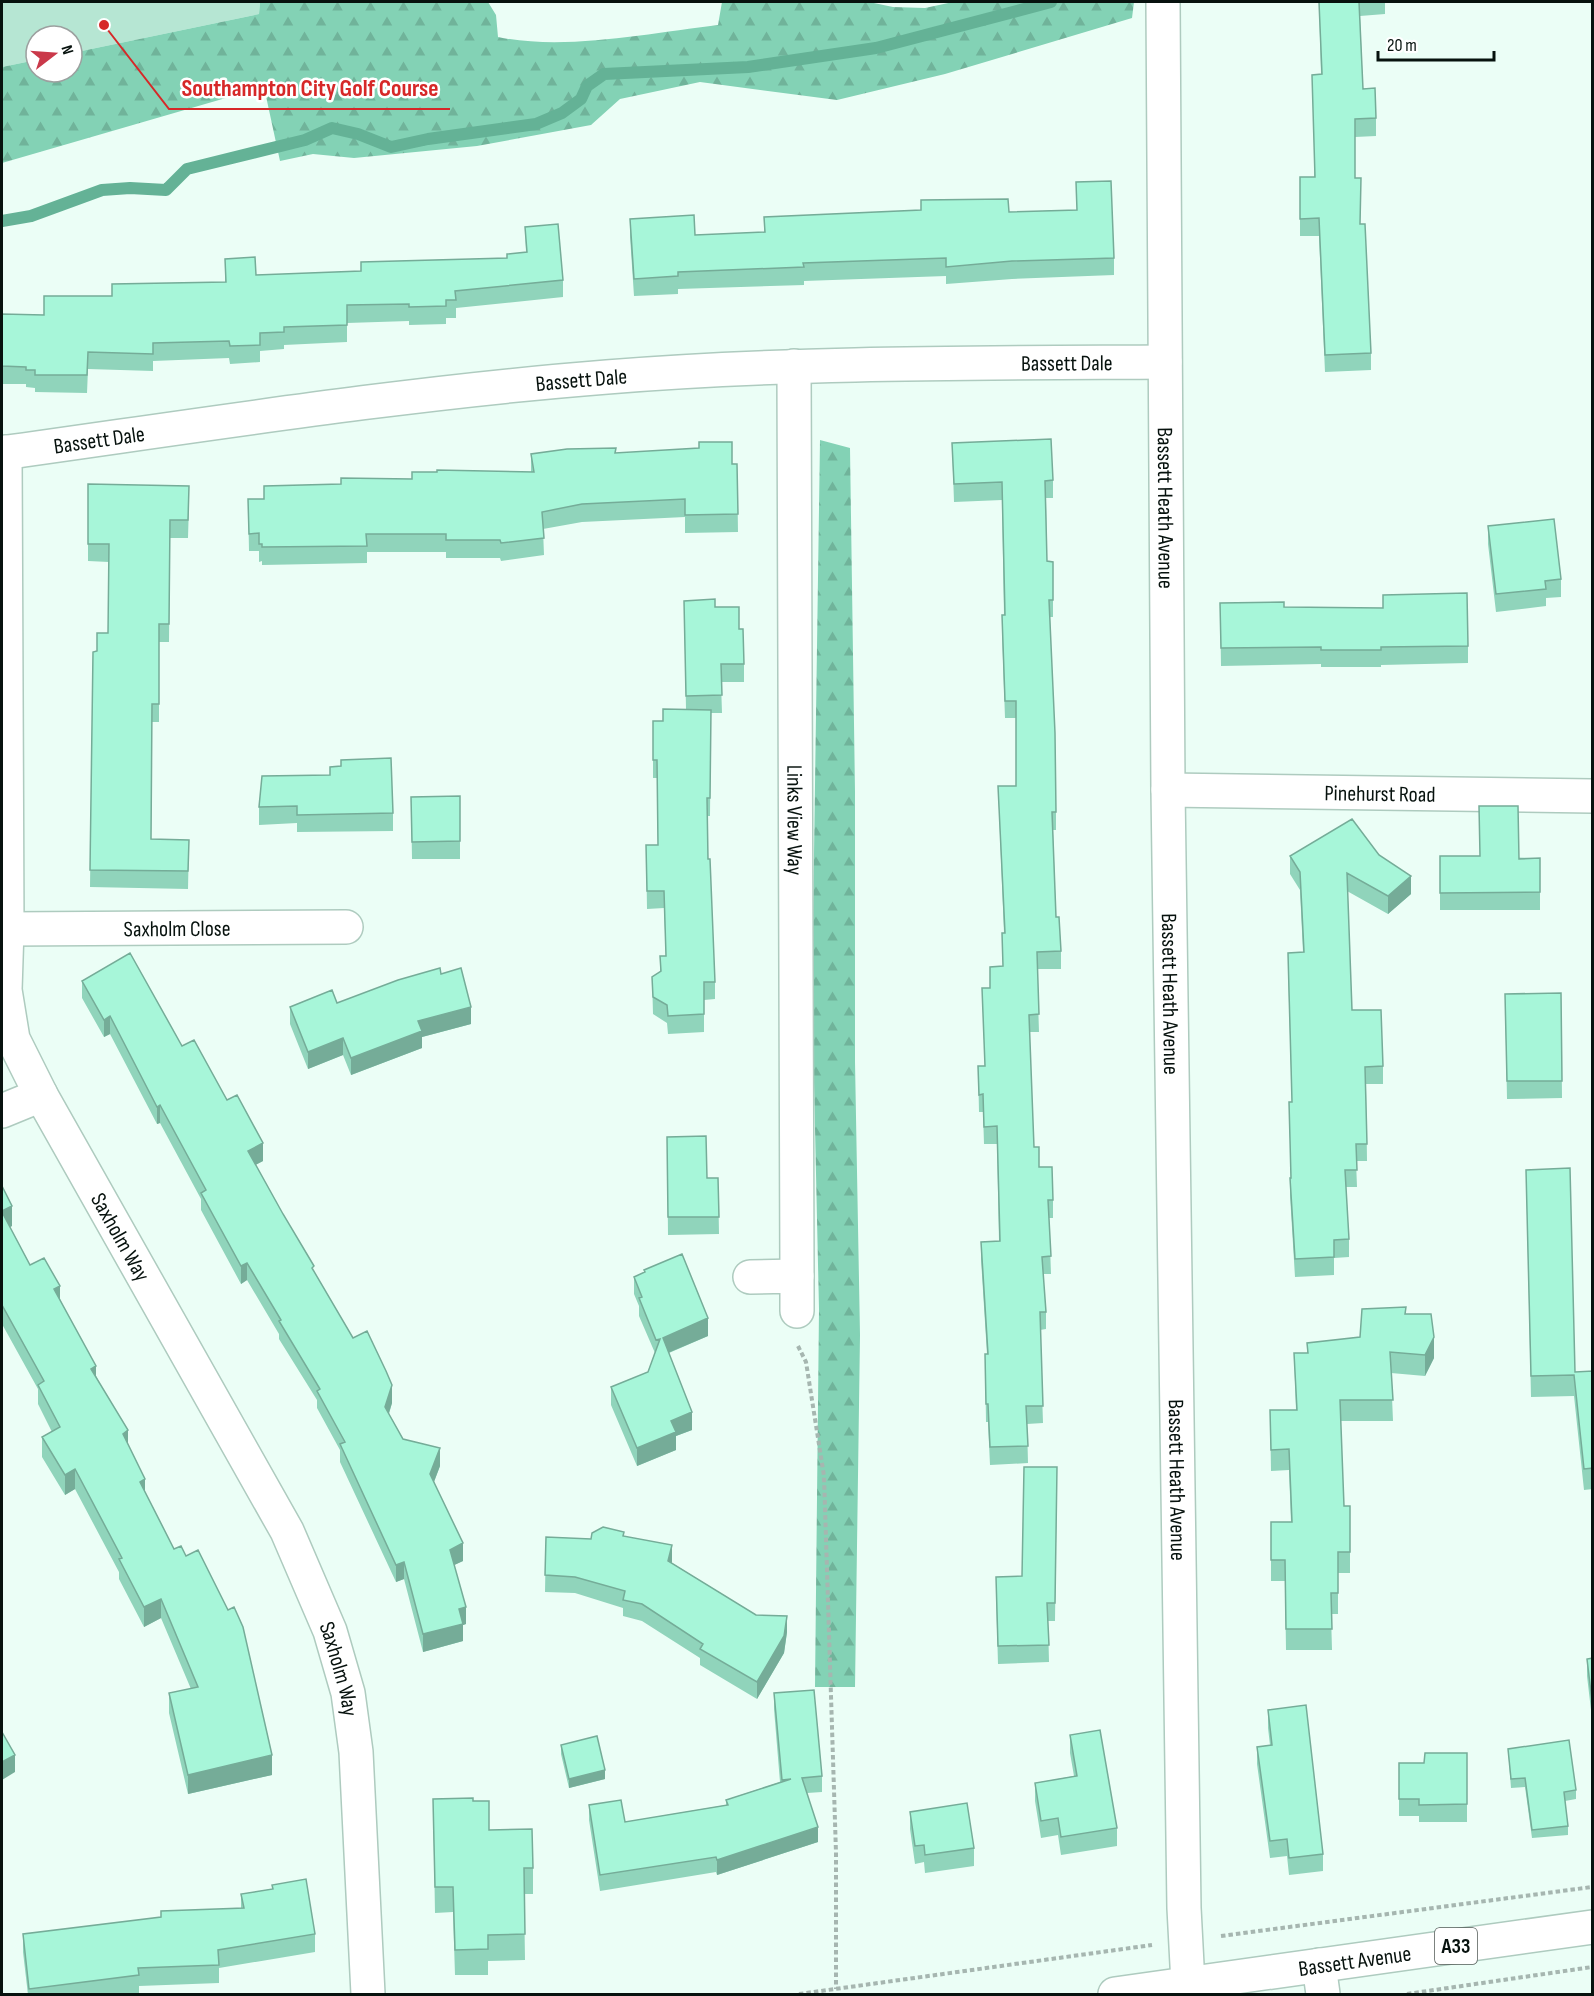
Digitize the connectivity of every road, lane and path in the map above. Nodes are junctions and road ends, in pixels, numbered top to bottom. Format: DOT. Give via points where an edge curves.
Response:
graph roads {
  1 [pos="1163,2"];
  2 [pos="1165,362"];
  3 [pos="794,366"];
  4 [pos="3,453"];
  5 [pos="1168,790"];
  6 [pos="1593,796"];
  7 [pos="346,927"];
  8 [pos="7,929"];
  9 [pos="41,1095"];
  10 [pos="2,1111"];
  11 [pos="797,1276"];
  12 [pos="750,1277"];
  13 [pos="797,1311"];
  14 [pos="798,1345"];
  15 [pos="1593,1887"];
  16 [pos="1593,1928"];
  17 [pos="1229,1935"];
  18 [pos="1145,1946"];
  19 [pos="1593,1967"];
  20 [pos="1321,1980"];
  21 [pos="1188,1984"];
  22 [pos="836,1989"];
  23 [pos="368,1995"];
  24 [pos="799,1995"];
  25 [pos="1115,1995"];
  26 [pos="1407,1995"];
  1 -- 2 [label="street, Bassett Heath Avenue"];
  2 -- 3 [label="street, Bassett Dale"];
  2 -- 5 [label="street, Bassett Heath Avenue"];
  3 -- 4 [label="street, Bassett Dale" via="609,376 424,394"];
  3 -- 11 [label="street, Links View Way"];
  4 -- 8 [label="street, Saxholm Way"];
  5 -- 6 [label="street, Pinehurst Road"];
  5 -- 21 [label="street, Bassett Heath Avenue"];
  7 -- 8 [label="street, Saxholm Close"];
  8 -- 9 [label="street, Saxholm Way" via="5,990 13,1039"];
  9 -- 10 [label="street"];
  9 -- 23 [label="street, Saxholm Way" via="287,1531 330,1631 348,1693 356,1752"];
  11 -- 12 [label="street"];
  11 -- 13 [label="street, Links View Way"];
  14 -- 22 [label="path" via="806,1362 824,1476 836,1853"];
  15 -- 17 [label="path"];
  16 -- 20 [label="street, Bassett Avenue / A33"];
  18 -- 22 [label="path"];
  19 -- 26 [label="path"];
  20 -- 21 [label="street, Bassett Avenue / A33"];
  21 -- 25 [label="street, Bassett Avenue / A33"];
  22 -- 24 [label="path"];
}
